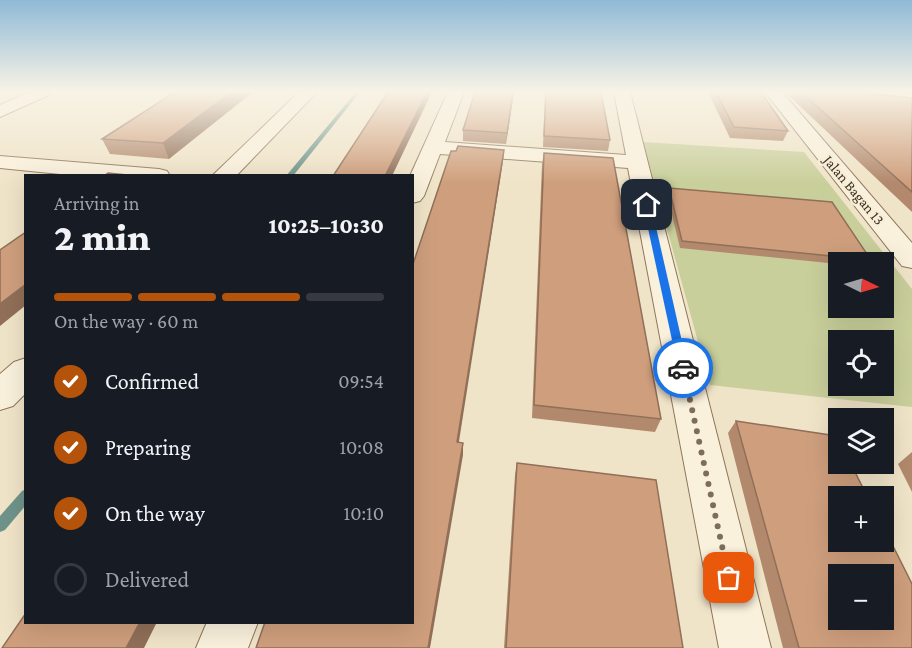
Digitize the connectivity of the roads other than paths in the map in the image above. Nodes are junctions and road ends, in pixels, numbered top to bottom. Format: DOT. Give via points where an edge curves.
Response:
graph roads {
  1 [pos="278,122"];
  2 [pos="443,122"];
  3 [pos="629,122"];
  4 [pos="798,122"];
  5 [pos="433,147"];
  6 [pos="0,162"];
  7 [pos="638,162"];
  8 [pos="136,174"];
  9 [pos="225,174"];
  10 [pos="414,191"];
  11 [pos="911,257"];
  12 [pos="24,373"];
  13 [pos="0,396"];
  14 [pos="232,624"];
  15 [pos="222,648"];
  16 [pos="745,648"];
  1 -- 9 [label="street"];
  2 -- 5 [label="street"];
  3 -- 7 [label="street"];
  4 -- 11 [label="street, Jalan Bagan 13"];
  5 -- 7 [label="street"];
  5 -- 10 [label="street"];
  6 -- 8 [label="street"];
  7 -- 16 [label="street"];
  12 -- 13 [label="street"];
  14 -- 15 [label="street"];
}
